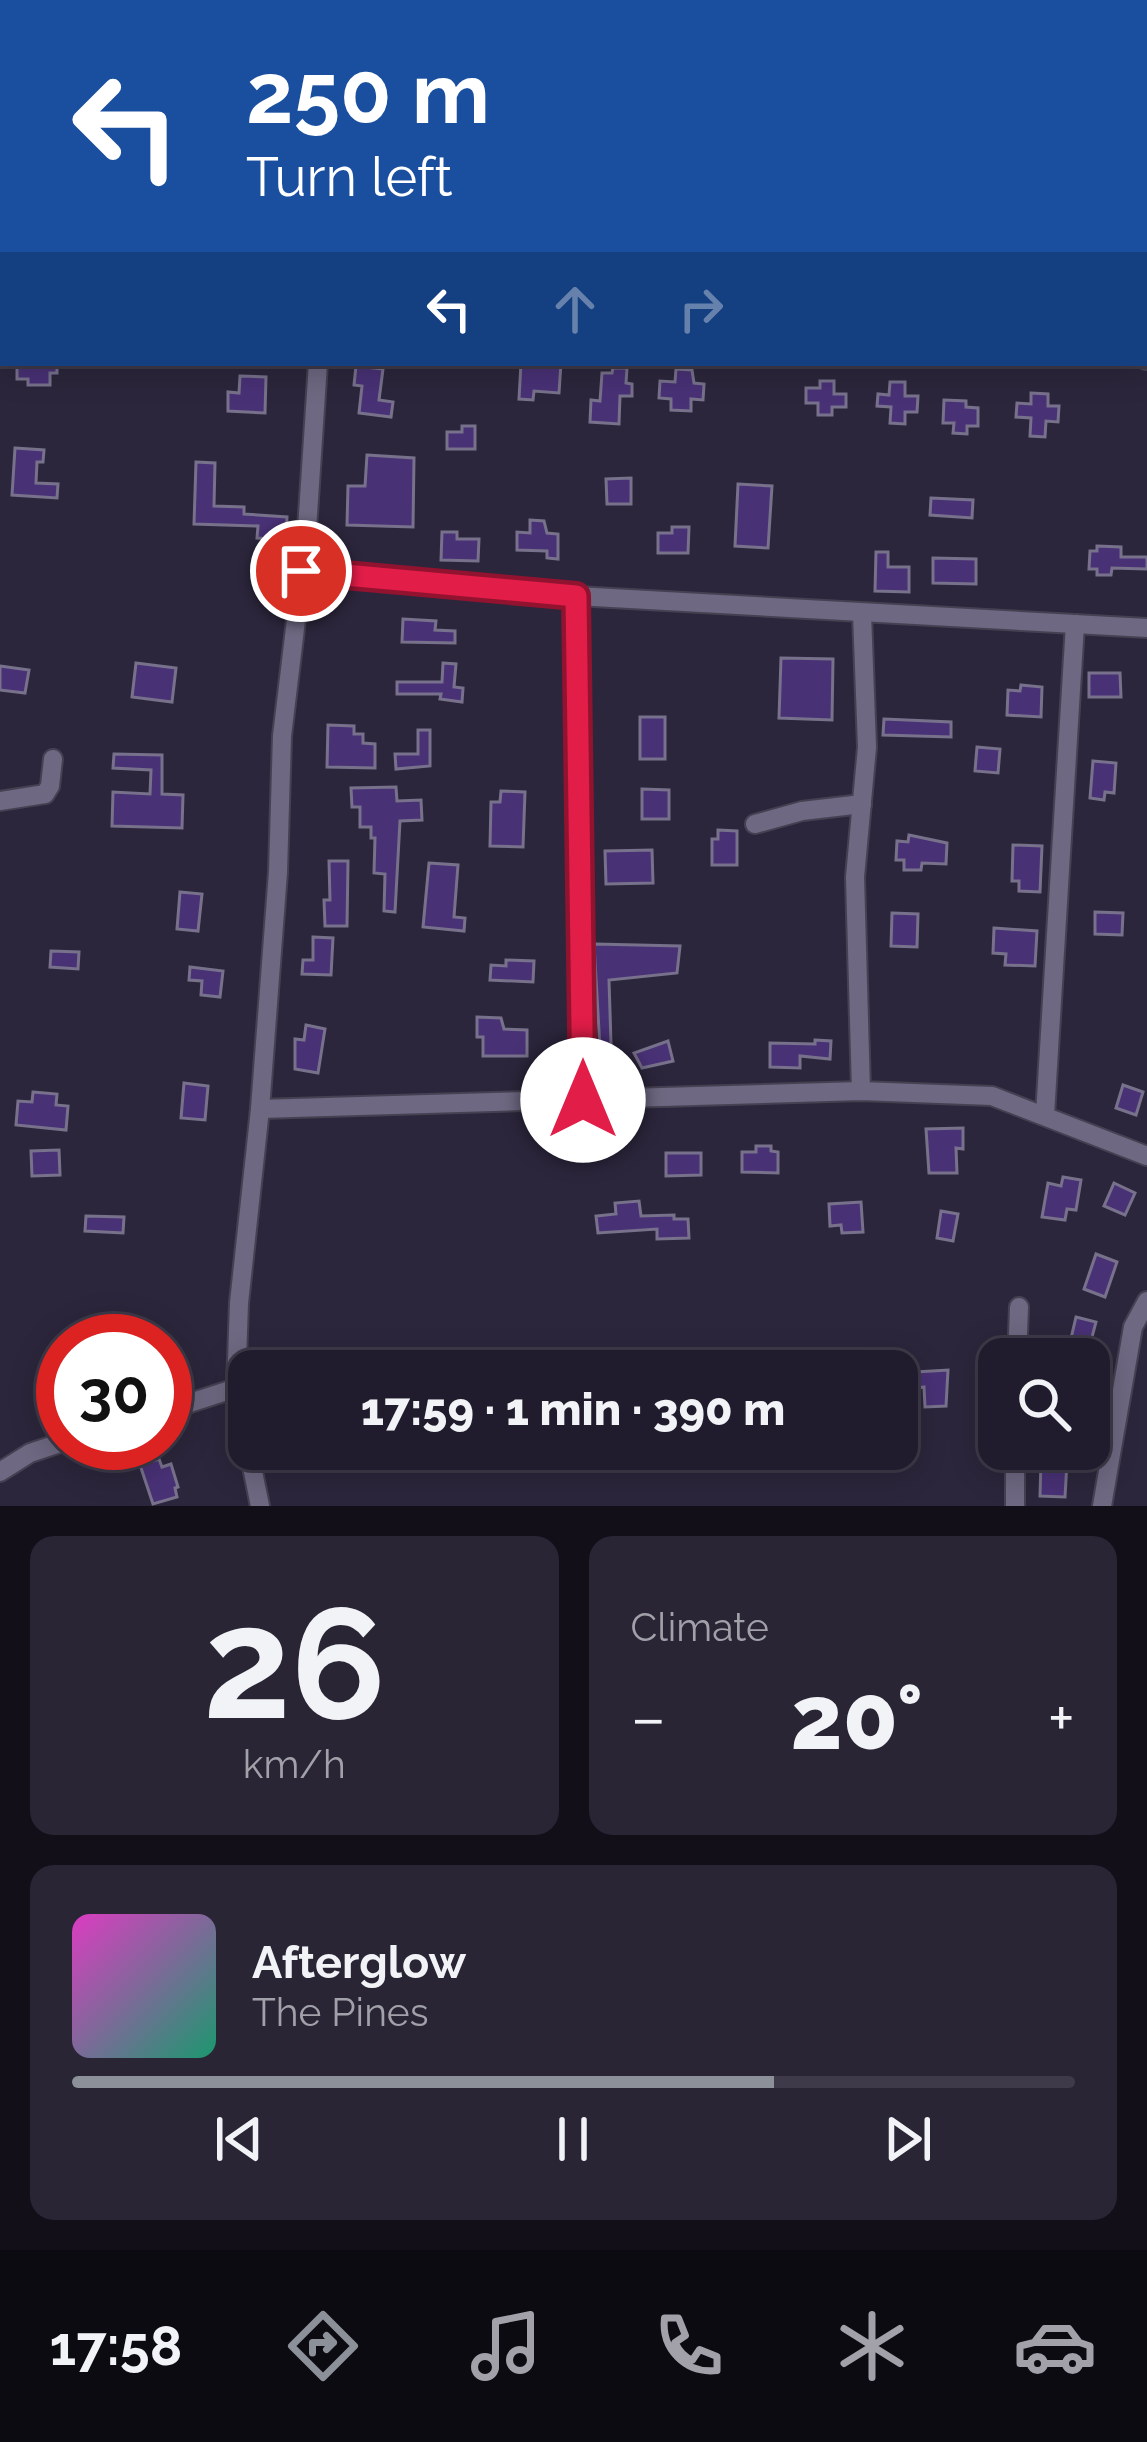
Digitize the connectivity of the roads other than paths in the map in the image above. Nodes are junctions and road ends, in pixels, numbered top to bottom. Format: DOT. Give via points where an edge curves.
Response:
graph roads {
  1 [pos="318,366"];
  2 [pos="301,571"];
  3 [pos="576,596"];
  4 [pos="862,614"];
  5 [pos="1076,624"];
  6 [pos="1147,628"];
  7 [pos="53,759"];
  8 [pos="0,801"];
  9 [pos="862,804"];
  10 [pos="755,824"];
  11 [pos="861,1091"];
  12 [pos="583,1100"];
  13 [pos="260,1109"];
  14 [pos="1045,1115"];
  15 [pos="1147,1156"];
  16 [pos="1147,1301"];
  17 [pos="1019,1306"];
  18 [pos="1018,1338"];
  19 [pos="237,1350"];
  20 [pos="228,1391"];
  21 [pos="192,1403"];
  22 [pos="0,1445"];
  23 [pos="36,1455"];
  24 [pos="7,1468"];
  25 [pos="253,1470"];
  26 [pos="1015,1470"];
  27 [pos="260,1506"];
  28 [pos="1015,1506"];
  29 [pos="1102,1506"];
  1 -- 2 [label="street"];
  2 -- 3 [label="street"];
  2 -- 13 [label="street" via="282,736"];
  3 -- 4 [label="street"];
  3 -- 12 [label="street"];
  4 -- 5 [label="street"];
  4 -- 9 [label="street"];
  5 -- 6 [label="street"];
  5 -- 14 [label="street"];
  7 -- 8 [label="street" via="45,794"];
  9 -- 10 [label="street"];
  9 -- 11 [label="street" via="855,877"];
  11 -- 12 [label="street"];
  11 -- 14 [label="street" via="992,1096"];
  12 -- 13 [label="street"];
  13 -- 19 [label="street"];
  14 -- 15 [label="street"];
  16 -- 29 [label="street" via="1133,1327"];
  17 -- 18 [label="street"];
  20 -- 21 [label="street"];
  22 -- 24 [label="street"];
  23 -- 24 [label="street"];
  25 -- 27 [label="street"];
  26 -- 28 [label="street"];
}
